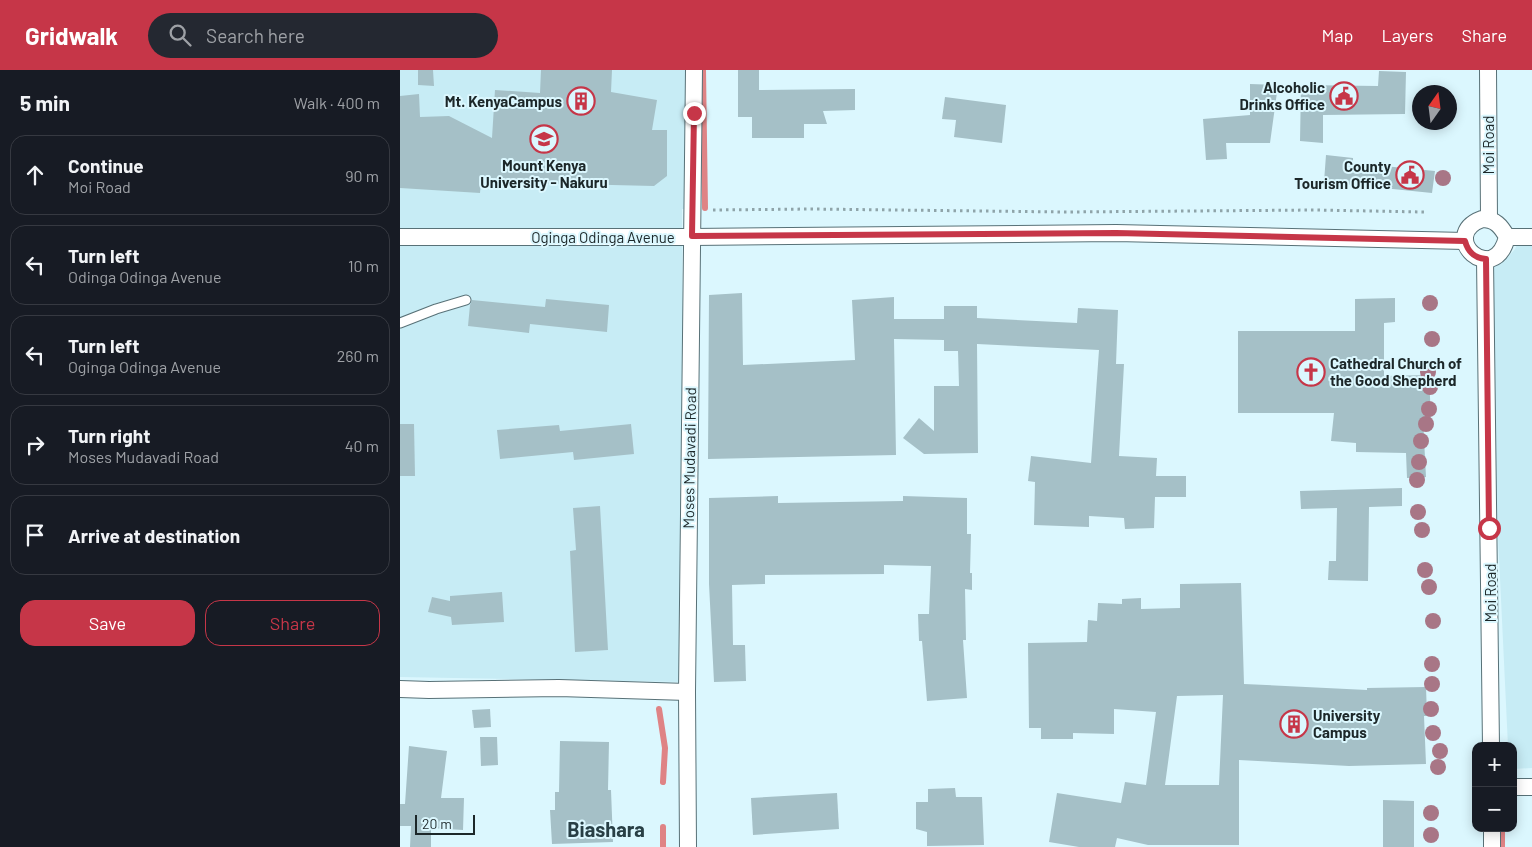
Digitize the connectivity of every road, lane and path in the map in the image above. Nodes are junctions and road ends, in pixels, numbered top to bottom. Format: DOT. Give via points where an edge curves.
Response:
graph roads {
  1 [pos="694,70"];
  2 [pos="1488,70"];
  3 [pos="713,210"];
  4 [pos="1424,212"];
  5 [pos="1489,219"];
  6 [pos="400,236"];
  7 [pos="692,236"];
  8 [pos="1507,237"];
  9 [pos="1532,237"];
  10 [pos="1465,241"];
  11 [pos="1486,259"];
  12 [pos="466,300"];
  13 [pos="400,324"];
  14 [pos="400,689"];
  15 [pos="687,692"];
  16 [pos="1491,742"];
  17 [pos="1517,787"];
  18 [pos="1532,787"];
  19 [pos="1492,832"];
  20 [pos="688,847"];
  21 [pos="1492,847"];
  1 -- 7 [label="street, Moses Mudavadi Road"];
  2 -- 5 [label="street, Moi Road"];
  3 -- 4 [label="path"];
  5 -- 8 [label="street" via="1500,225"];
  5 -- 10 [label="street" via="1469,227"];
  6 -- 7 [label="street, Oginga Odinga Avenue"];
  7 -- 10 [label="street, Oginga Odinga Avenue" via="1116,233"];
  7 -- 15 [label="street, Moses Mudavadi Road"];
  8 -- 9 [label="street"];
  8 -- 11 [label="street" via="1500,253"];
  10 -- 11 [label="street" via="1474,256"];
  11 -- 16 [label="street, Moi Road"];
  12 -- 13 [label="lane" via="436,308"];
  14 -- 15 [label="street" via="559,688"];
  15 -- 20 [label="street, Moses Mudavadi Road"];
  17 -- 18 [label="street"];
  19 -- 21 [label="street"];
}
